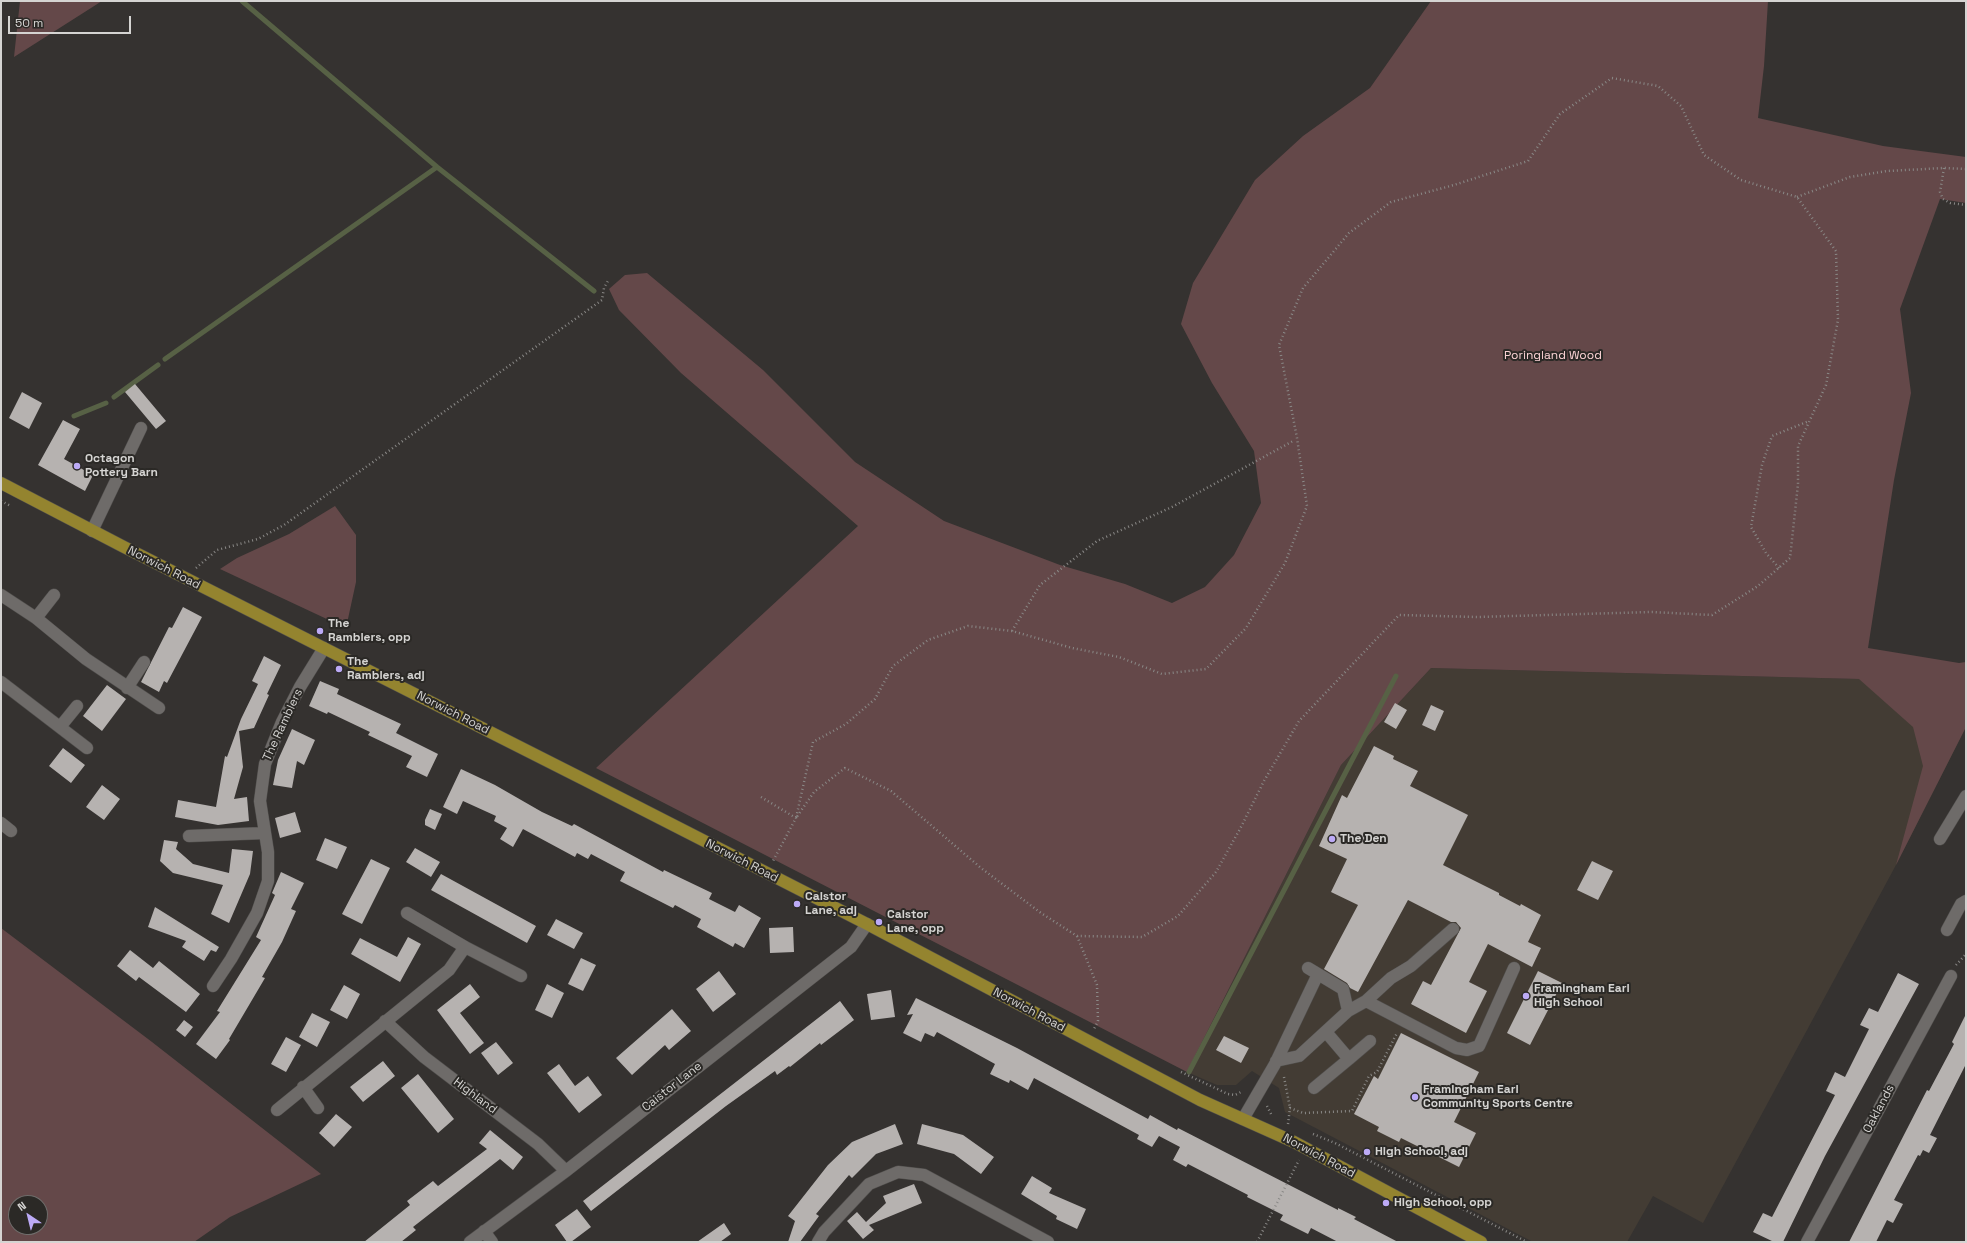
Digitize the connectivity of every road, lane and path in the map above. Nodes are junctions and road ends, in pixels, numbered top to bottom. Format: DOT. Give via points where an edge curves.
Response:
graph roads {
  1 [pos="1944,168"];
  2 [pos="1966,169"];
  3 [pos="1797,197"];
  4 [pos="1966,205"];
  5 [pos="609,279"];
  6 [pos="1810,421"];
  7 [pos="141,428"];
  8 [pos="1293,441"];
  9 [pos="1,483"];
  10 [pos="92,531"];
  11 [pos="1779,568"];
  12 [pos="187,579"];
  13 [pos="54,595"];
  14 [pos="3,601"];
  15 [pos="36,618"];
  16 [pos="1012,631"];
  17 [pos="324,648"];
  18 [pos="144,662"];
  19 [pos="1,682"];
  20 [pos="127,688"];
  21 [pos="77,706"];
  22 [pos="159,708"];
  23 [pos="60,727"];
  24 [pos="87,748"];
  25 [pos="1966,796"];
  26 [pos="761,797"];
  27 [pos="796,818"];
  28 [pos="1,823"];
  29 [pos="11,831"];
  30 [pos="265,833"];
  31 [pos="189,836"];
  32 [pos="1940,839"];
  33 [pos="767,874"];
  34 [pos="1966,900"];
  35 [pos="407,913"];
  36 [pos="867,924"];
  37 [pos="1453,928"];
  38 [pos="1947,930"];
  39 [pos="1077,936"];
  40 [pos="465,947"];
  41 [pos="1308,968"];
  42 [pos="1514,968"];
  43 [pos="1318,974"];
  44 [pos="521,976"];
  45 [pos="1951,976"];
  46 [pos="213,986"];
  47 [pos="1366,1001"];
  48 [pos="1348,1010"];
  49 [pos="1403,1020"];
  50 [pos="385,1021"];
  51 [pos="1326,1032"];
  52 [pos="1088,1041"];
  53 [pos="1370,1041"];
  54 [pos="1349,1059"];
  55 [pos="1276,1061"];
  56 [pos="1283,1073"];
  57 [pos="303,1087"];
  58 [pos="1314,1088"];
  59 [pos="318,1108"];
  60 [pos="1290,1108"];
  61 [pos="277,1110"];
  62 [pos="1244,1119"];
  63 [pos="1294,1127"];
  64 [pos="1307,1132"];
  65 [pos="1304,1149"];
  66 [pos="566,1171"];
  67 [pos="484,1231"];
  68 [pos="470,1242"];
  69 [pos="492,1242"];
  70 [pos="818,1242"];
  71 [pos="1048,1242"];
  72 [pos="1256,1242"];
  73 [pos="1481,1242"];
  74 [pos="1527,1242"];
  75 [pos="1807,1242"];
  1 -- 2 [label="path"];
  1 -- 3 [label="path" via="1887,171 1850,177"];
  1 -- 4 [label="path" via="1940,192 1950,203"];
  3 -- 6 [label="path" via="1836,251 1838,320 1826,385"];
  3 -- 16 [label="path" via="1741,180 1704,155 1681,106 1658,86 1612,78 1560,114 1528,161 1391,202 1349,233 1303,288 1279,345 1307,506 1286,563 1246,628 1206,668 1162,674 1119,657 1072,648"];
  5 -- 12 [label="path" via="602,300 596,305 284,525 258,539 216,550 198,564"];
  6 -- 11 [label="path" via="1798,446 1798,484 1790,558"];
  6 -- 11 [label="path" via="1772,436 1762,465 1751,527 1766,553"];
  7 -- 10 [label="street"];
  8 -- 16 [label="path" via="1172,507 1097,541 1040,585"];
  9 -- 10 [label="main road, Norwich Road"];
  10 -- 12 [label="main road, Norwich Road"];
  11 -- 39 [label="path" via="1758,586 1712,615 1652,612 1477,617 1399,615 1299,721 1216,872 1178,916 1142,937"];
  12 -- 17 [label="main road, Norwich Road"];
  13 -- 15 [label="street"];
  14 -- 15 [label="street"];
  15 -- 20 [label="street" via="86,659"];
  16 -- 27 [label="path" via="968,626 928,640 893,666 875,699 846,724 813,742"];
  17 -- 30 [label="street, The Ramblers" via="293,701 265,764 260,801"];
  17 -- 33 [label="main road, Norwich Road"];
  18 -- 20 [label="street"];
  19 -- 23 [label="street"];
  20 -- 22 [label="street"];
  21 -- 23 [label="street"];
  23 -- 24 [label="street"];
  25 -- 32 [label="street"];
  26 -- 27 [label="path"];
  27 -- 33 [label="path"];
  27 -- 39 [label="path" via="814,792 845,768 890,791 981,868 1041,913"];
  28 -- 29 [label="street"];
  30 -- 31 [label="street"];
  30 -- 46 [label="street, The Ramblers" via="268,881 257,913"];
  33 -- 36 [label="main road, Norwich Road"];
  34 -- 38 [label="street"];
  35 -- 40 [label="street"];
  36 -- 52 [label="main road, Norwich Road"];
  36 -- 66 [label="street, Caistor Lane" via="851,947"];
  37 -- 47 [label="street" via="1411,966 1391,978"];
  39 -- 52 [label="path" via="1097,985 1098,1021"];
  40 -- 44 [label="street"];
  40 -- 50 [label="street" via="449,970"];
  41 -- 43 [label="street"];
  42 -- 49 [label="street" via="1479,1046 1467,1050 1456,1048"];
  43 -- 48 [label="street" via="1343,989"];
  43 -- 55 [label="street"];
  45 -- 75 [label="street, Oaklands"];
  47 -- 48 [label="street"];
  47 -- 49 [label="street"];
  48 -- 51 [label="street"];
  49 -- 60 [label="path" via="1377,1072 1369,1076 1352,1111 1303,1113"];
  50 -- 57 [label="street"];
  50 -- 66 [label="street, Highland" via="424,1057 538,1144"];
  51 -- 54 [label="street"];
  51 -- 55 [label="street" via="1299,1056"];
  52 -- 62 [label="main road, Norwich Road" via="1200,1100"];
  53 -- 54 [label="street"];
  54 -- 58 [label="street"];
  55 -- 62 [label="street"];
  56 -- 60 [label="path"];
  57 -- 59 [label="street"];
  57 -- 61 [label="street"];
  60 -- 63 [label="path" via="1288,1124"];
  62 -- 65 [label="main road, Norwich Road"];
  64 -- 74 [label="path" via="1335,1143"];
  65 -- 72 [label="path"];
  65 -- 73 [label="main road, Norwich Road"];
  66 -- 67 [label="street, Caistor Lane"];
  67 -- 68 [label="street, Caistor Lane"];
  67 -- 69 [label="street"];
  70 -- 71 [label="street" via="824,1232 869,1184 898,1172 924,1175"];
}
